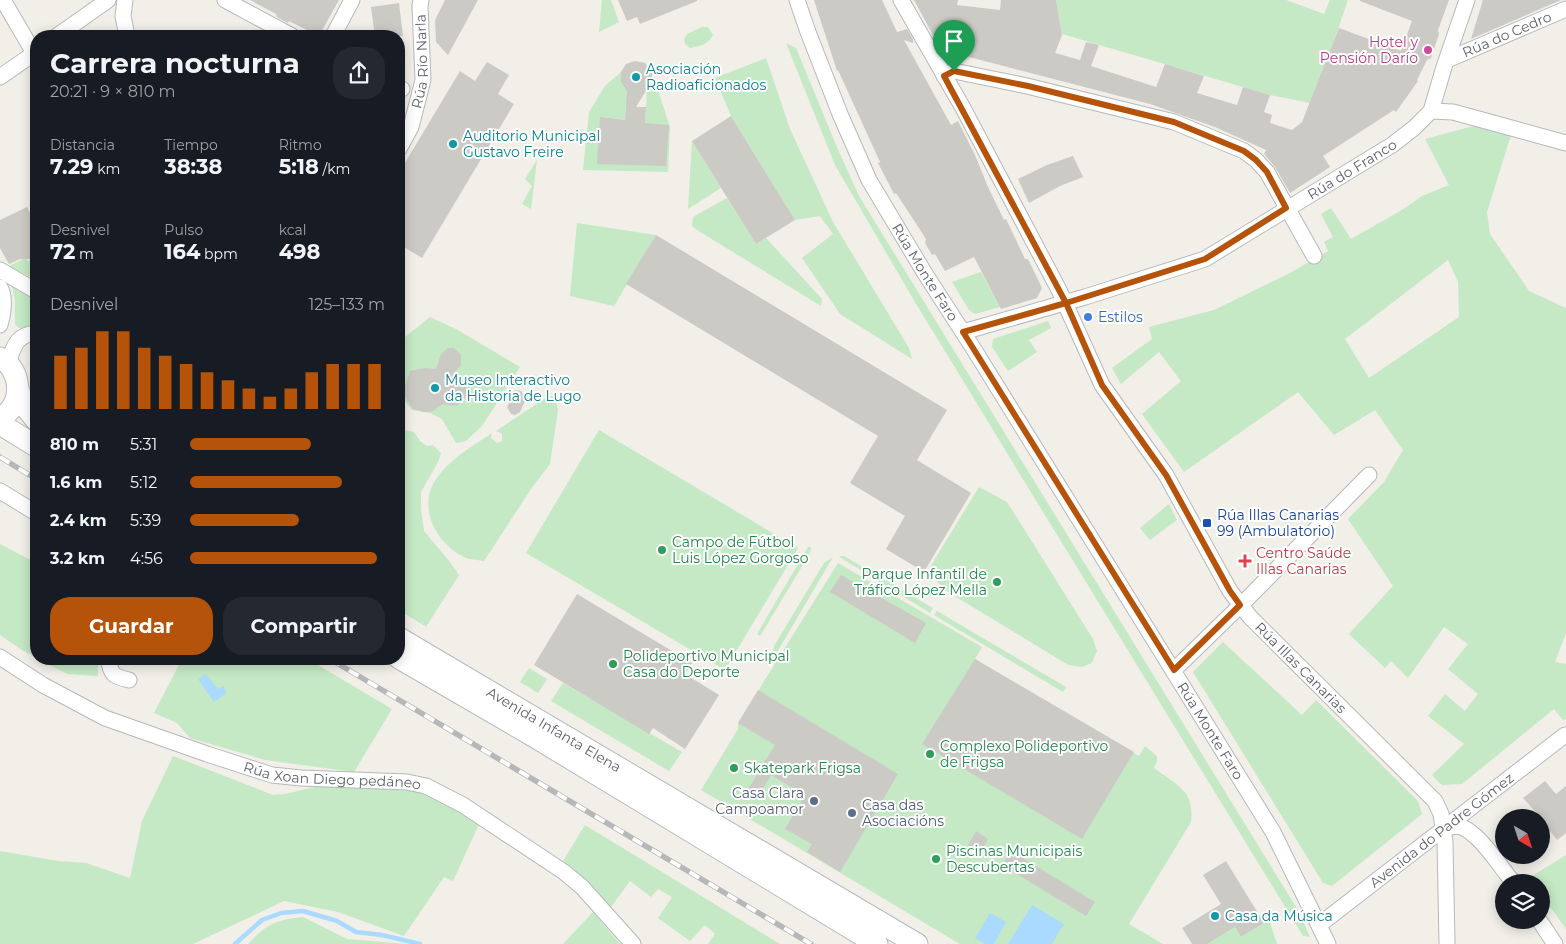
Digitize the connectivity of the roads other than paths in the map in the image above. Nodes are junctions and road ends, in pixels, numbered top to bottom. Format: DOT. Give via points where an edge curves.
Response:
graph roads {
  1 [pos="3,0"];
  2 [pos="108,0"];
  3 [pos="125,0"];
  4 [pos="225,0"];
  5 [pos="421,0"];
  6 [pos="797,0"];
  7 [pos="900,0"];
  8 [pos="1467,0"];
  9 [pos="354,2"];
  10 [pos="1566,9"];
  11 [pos="66,30"];
  12 [pos="126,30"];
  13 [pos="281,30"];
  14 [pos="337,30"];
  15 [pos="30,45"];
  16 [pos="30,57"];
  17 [pos="1447,60"];
  18 [pos="944,76"];
  19 [pos="0,78"];
  20 [pos="1431,111"];
  21 [pos="405,138"];
  22 [pos="1566,143"];
  23 [pos="1286,208"];
  24 [pos="1314,256"];
  25 [pos="0,270"];
  26 [pos="0,287"];
  27 [pos="30,288"];
  28 [pos="1066,303"];
  29 [pos="0,325"];
  30 [pos="963,332"];
  31 [pos="30,334"];
  32 [pos="4,360"];
  33 [pos="18,389"];
  34 [pos="30,412"];
  35 [pos="0,418"];
  36 [pos="0,424"];
  37 [pos="30,442"];
  38 [pos="1369,476"];
  39 [pos="0,491"];
  40 [pos="30,510"];
  41 [pos="1240,605"];
  42 [pos="405,644"];
  43 [pos="0,657"];
  44 [pos="405,659"];
  45 [pos="425,664"];
  46 [pos="109,665"];
  47 [pos="1174,670"];
  48 [pos="129,680"];
  49 [pos="1565,735"];
  50 [pos="1477,803"];
  51 [pos="674,811"];
  52 [pos="1443,829"];
  53 [pos="1467,830"];
  54 [pos="1507,874"];
  55 [pos="1319,925"];
  56 [pos="1545,929"];
  57 [pos="634,944"];
  58 [pos="877,944"];
  59 [pos="917,944"];
  60 [pos="1328,944"];
  61 [pos="1447,944"];
  62 [pos="1555,944"];
  1 -- 15 [label="street"];
  2 -- 11 [label="street"];
  3 -- 12 [label="street"];
  4 -- 13 [label="street"];
  5 -- 21 [label="street, Rúa Río Narla" via="423,80"];
  6 -- 30 [label="street, Rúa Monte Faro" via="868,180"];
  7 -- 18 [label="street, Rúa Illas Canarias"];
  8 -- 17 [label="street, Rúa do Franco"];
  9 -- 14 [label="street"];
  10 -- 17 [label="street, Rúa do Cedro"];
  16 -- 19 [label="street"];
  17 -- 20 [label="street, Rúa do Franco"];
  18 -- 23 [label="street" via="954,71 1174,122 1244,151 1256,160 1267,172"];
  18 -- 28 [label="street, Rúa Illas Canarias"];
  20 -- 22 [label="street" via="1453,112"];
  20 -- 23 [label="street, Rúa do Franco" via="1392,145"];
  23 -- 24 [label="street"];
  23 -- 28 [label="street, Rúa do Franco" via="1205,259"];
  25 -- 27 [label="street"];
  26 -- 29 [label="street" via="3,292"];
  28 -- 30 [label="street, Rúa do Franco"];
  28 -- 41 [label="street, Rúa Illas Canarias" via="1102,385 1166,475"];
  30 -- 47 [label="street, Rúa Monte Faro"];
  31 -- 32 [label="street" via="22,336"];
  32 -- 33 [label="street" via="17,378"];
  33 -- 34 [label="street"];
  33 -- 35 [label="street" via="11,409"];
  36 -- 37 [label="street"];
  38 -- 41 [label="street"];
  39 -- 40 [label="street"];
  41 -- 47 [label="street"];
  41 -- 52 [label="street, Rúa Illas Canarias" via="1435,801"];
  42 -- 45 [label="street, Avenida Infanta Elena"];
  43 -- 57 [label="street, Rúa Xoan Diego pedáneo" via="43,685 105,718 272,775 407,782 426,786 463,805 564,872"];
  44 -- 45 [label="street, Avenida Infanta Elena"];
  45 -- 51 [label="street, Avenida Infanta Elena" via="535,737"];
  46 -- 48 [label="street" via="111,673"];
  47 -- 55 [label="street, Rúa Monte Faro" via="1273,832"];
  49 -- 50 [label="street, Avenida do Padre Gómez"];
  50 -- 52 [label="street, Avenida do Padre Gómez"];
  50 -- 53 [label="street"];
  51 -- 58 [label="street, Avenida Infanta Elena"];
  51 -- 59 [label="street, Avenida Infanta Elena"];
  52 -- 53 [label="street" via="1457,826"];
  52 -- 55 [label="street, Avenida do Padre Gómez"];
  52 -- 61 [label="street, Rúa Illas Canarias"];
  53 -- 54 [label="street"];
  55 -- 60 [label="street, Rúa Monte Faro"];
  56 -- 62 [label="street"];
}
